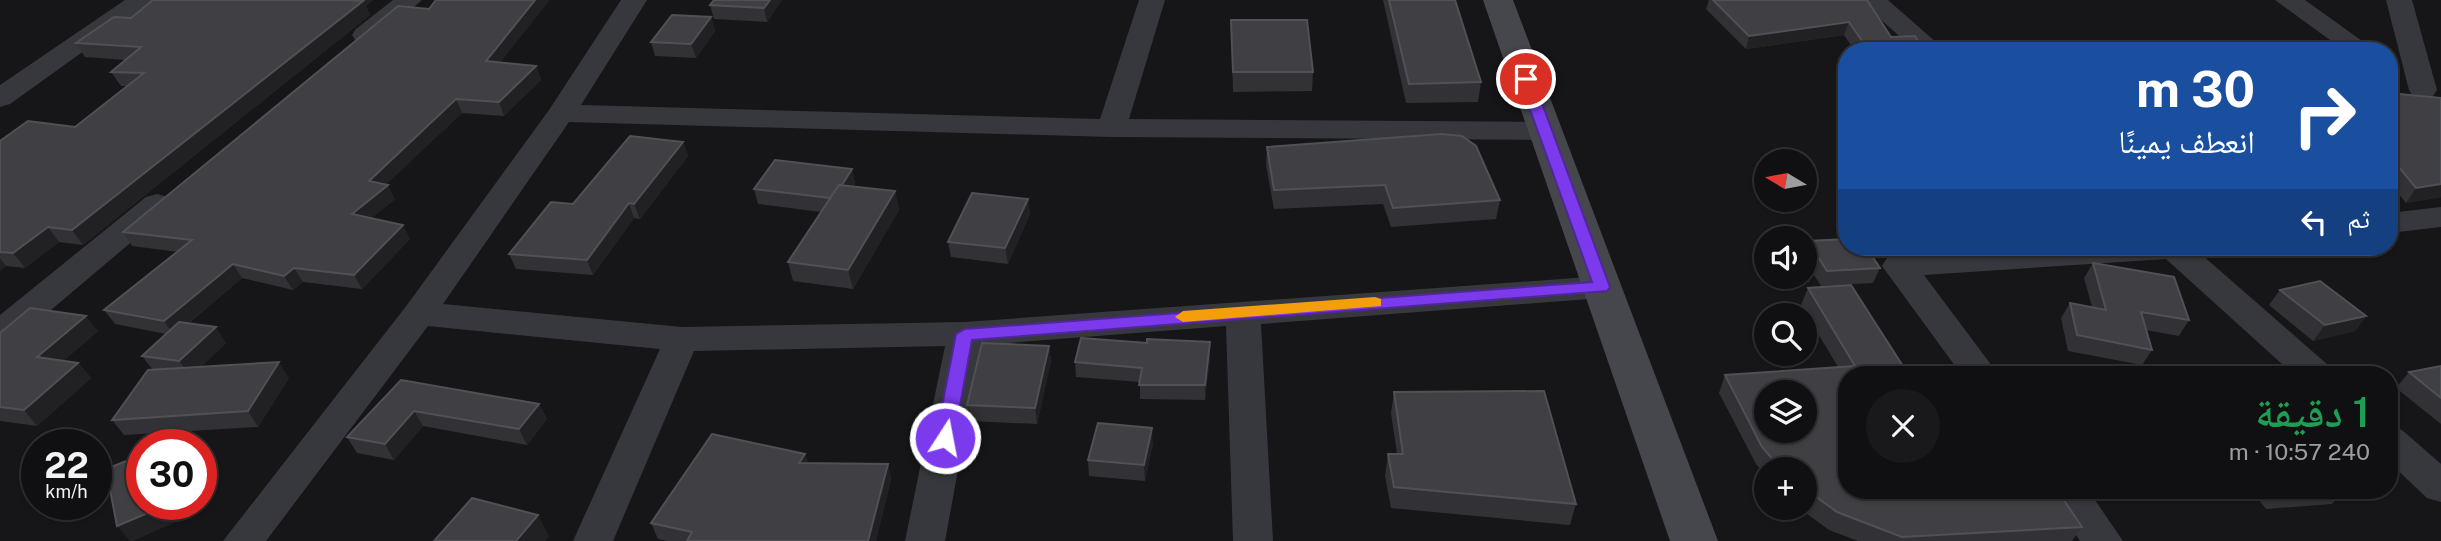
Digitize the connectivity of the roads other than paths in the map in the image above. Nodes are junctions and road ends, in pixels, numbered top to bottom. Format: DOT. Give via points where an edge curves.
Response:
graph roads {
  1 [pos="142,0"];
  2 [pos="409,0"];
  3 [pos="634,0"];
  4 [pos="1152,0"];
  5 [pos="1498,0"];
  6 [pos="1872,0"];
  7 [pos="2287,0"];
  8 [pos="2399,0"];
  9 [pos="1922,42"];
  10 [pos="2350,42"];
  11 [pos="344,52"];
  12 [pos="2398,74"];
  13 [pos="2432,97"];
  14 [pos="0,98"];
  15 [pos="561,113"];
  16 [pos="1112,128"];
  17 [pos="1545,131"];
  18 [pos="184,183"];
  19 [pos="2441,217"];
  20 [pos="2398,222"];
  21 [pos="2055,256"];
  22 [pos="2189,256"];
  23 [pos="1602,287"];
  24 [pos="1243,312"];
  25 [pos="419,313"];
  26 [pos="0,334"];
  27 [pos="965,334"];
  28 [pos="682,339"];
  29 [pos="1974,366"];
  30 [pos="2306,366"];
  31 [pos="2398,448"];
  32 [pos="2441,487"];
  33 [pos="2073,499"];
  34 [pos="243,541"];
  35 [pos="593,541"];
  36 [pos="925,541"];
  37 [pos="1253,541"];
  38 [pos="1694,541"];
  39 [pos="2104,541"];
  1 -- 14 [label="street"];
  2 -- 11 [label="street"];
  3 -- 15 [label="street"];
  4 -- 16 [label="street"];
  5 -- 17 [label="street"];
  6 -- 9 [label="street"];
  7 -- 10 [label="street"];
  8 -- 13 [label="street"];
  12 -- 13 [label="street"];
  15 -- 16 [label="street"];
  15 -- 25 [label="street"];
  16 -- 17 [label="street"];
  17 -- 23 [label="street"];
  18 -- 26 [label="street"];
  19 -- 20 [label="street"];
  21 -- 29 [label="street" via="1899,266"];
  22 -- 30 [label="street"];
  23 -- 24 [label="street"];
  23 -- 38 [label="street"];
  24 -- 27 [label="street"];
  24 -- 37 [label="street"];
  25 -- 28 [label="street"];
  25 -- 34 [label="street"];
  27 -- 28 [label="street"];
  27 -- 36 [label="street"];
  28 -- 35 [label="street"];
  31 -- 32 [label="street"];
  33 -- 39 [label="street"];
}
